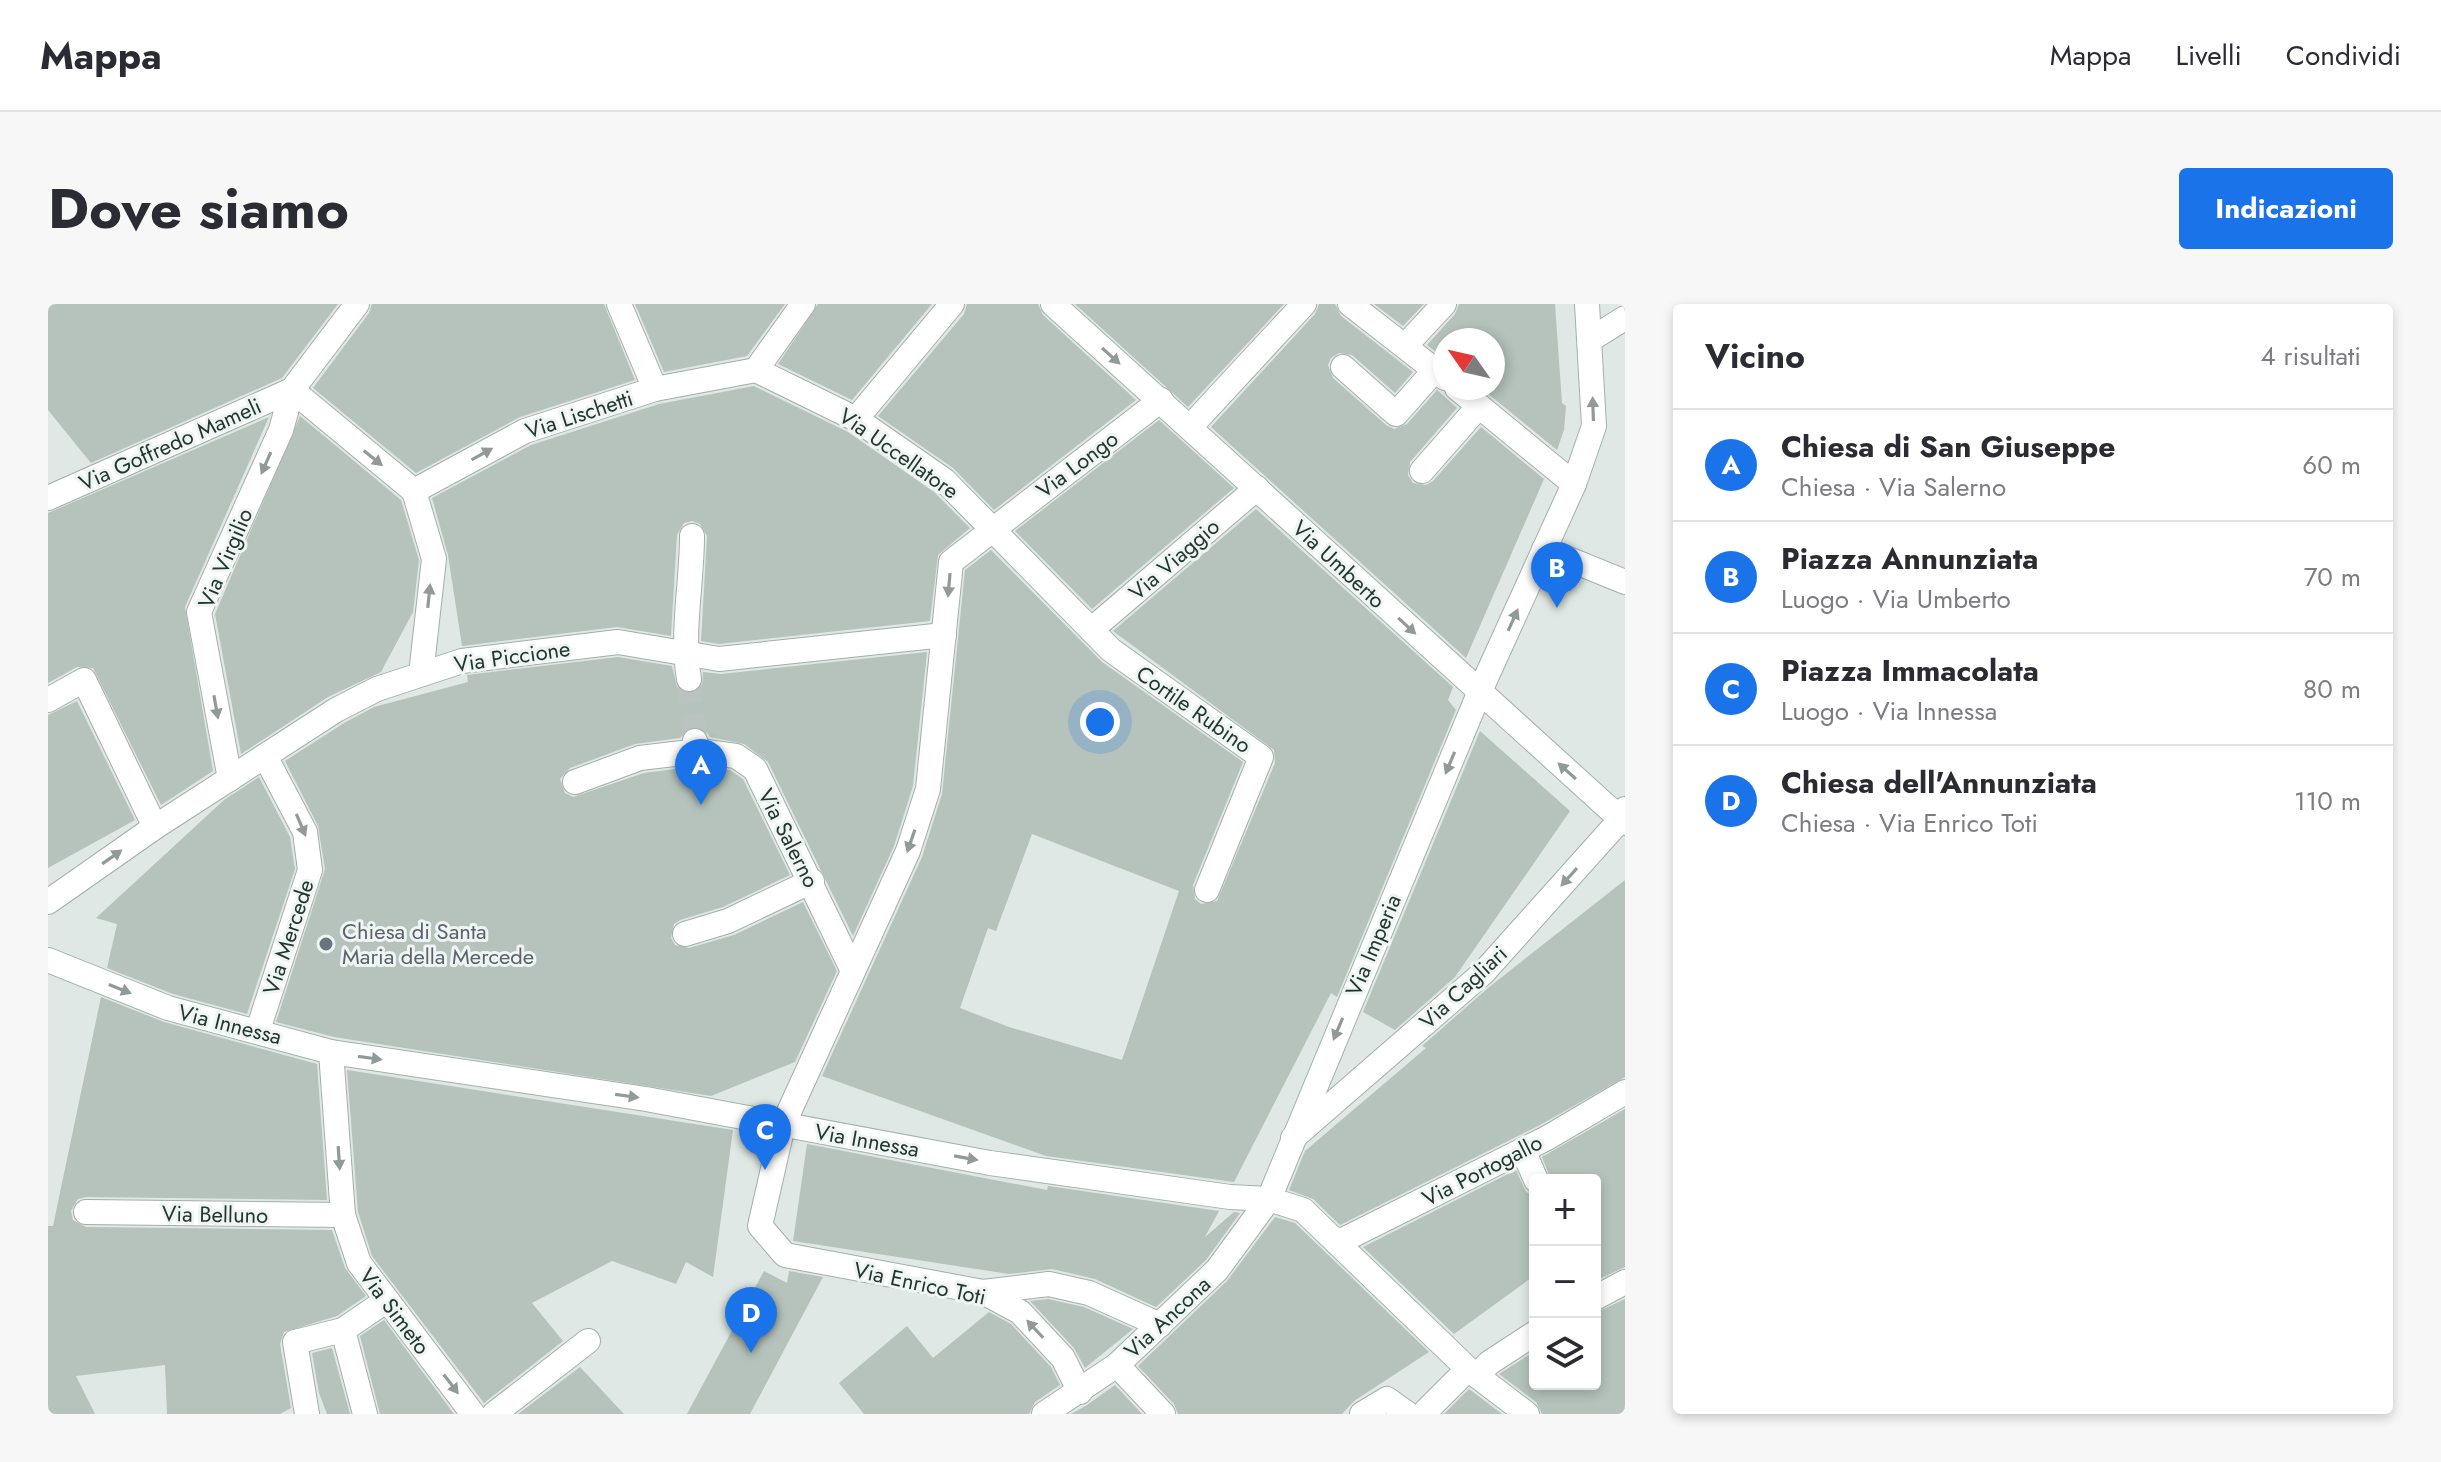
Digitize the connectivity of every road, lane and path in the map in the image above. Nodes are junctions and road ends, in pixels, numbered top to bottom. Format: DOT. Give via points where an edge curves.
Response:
graph roads {
  1 [pos="357,304"];
  2 [pos="619,304"];
  3 [pos="803,304"];
  4 [pos="952,304"];
  5 [pos="1053,304"];
  6 [pos="1304,304"];
  7 [pos="1350,304"];
  8 [pos="1444,304"];
  9 [pos="1587,304"];
  10 [pos="1625,318"];
  11 [pos="1591,339"];
  12 [pos="1405,346"];
  13 [pos="1343,367"];
  14 [pos="1433,368"];
  15 [pos="756,370"];
  16 [pos="1433,380"];
  17 [pos="655,389"];
  18 [pos="292,390"];
  19 [pos="1161,400"];
  20 [pos="1472,400"];
  21 [pos="1479,406"];
  22 [pos="856,419"];
  23 [pos="1190,427"];
  24 [pos="1422,471"];
  25 [pos="1574,484"];
  26 [pos="1257,488"];
  27 [pos="414,491"];
  28 [pos="48,498"];
  29 [pos="993,527"];
  30 [pos="692,536"];
  31 [pos="1544,549"];
  32 [pos="1625,582"];
  33 [pos="1091,630"];
  34 [pos="944,635"];
  35 [pos="684,652"];
  36 [pos="421,674"];
  37 [pos="689,679"];
  38 [pos="1480,691"];
  39 [pos="48,700"];
  40 [pos="265,756"];
  41 [pos="230,779"];
  42 [pos="575,782"];
  43 [pos="1624,817"];
  44 [pos="155,827"];
  45 [pos="812,881"];
  46 [pos="1207,890"];
  47 [pos="48,902"];
  48 [pos="685,934"];
  49 [pos="48,960"];
  50 [pos="853,971"];
  51 [pos="258,1030"];
  52 [pos="331,1052"];
  53 [pos="1625,1092"];
  54 [pos="783,1125"];
  55 [pos="1291,1140"];
  56 [pos="1523,1150"];
  57 [pos="1533,1174"];
  58 [pos="1269,1199"];
  59 [pos="86,1212"];
  60 [pos="343,1215"];
  61 [pos="771,1242"];
  62 [pos="1337,1243"];
  63 [pos="1625,1282"];
  64 [pos="983,1292"];
  65 [pos="1601,1295"];
  66 [pos="387,1300"];
  67 [pos="1160,1325"];
  68 [pos="343,1330"];
  69 [pos="1529,1337"];
  70 [pos="588,1341"];
  71 [pos="1117,1365"];
  72 [pos="1473,1372"];
  73 [pos="1080,1392"];
  74 [pos="307,1414"];
  75 [pos="365,1414"];
  76 [pos="473,1414"];
  77 [pos="494,1414"];
  78 [pos="1044,1414"];
  79 [pos="1163,1414"];
  80 [pos="1362,1414"];
  81 [pos="1408,1414"];
  82 [pos="1423,1414"];
  83 [pos="1527,1414"];
  1 -- 18 [label="street"];
  2 -- 17 [label="street"];
  3 -- 15 [label="street"];
  4 -- 22 [label="street"];
  5 -- 19 [label="street, Via Umberto, one-way"];
  6 -- 23 [label="street"];
  7 -- 12 [label="street"];
  8 -- 12 [label="street"];
  9 -- 11 [label="street, Via Imperia"];
  10 -- 11 [label="street"];
  25 -- 11 [label="street, Via Imperia, one-way" via="1594,426"];
  12 -- 14 [label="street"];
  13 -- 16 [label="street" via="1396,414"];
  15 -- 17 [label="street, Via Lischetti"];
  15 -- 22 [label="street, Via Uccellatore"];
  27 -- 17 [label="street, Via Lischetti, one-way" via="525,431"];
  18 -- 27 [label="street, one-way"];
  18 -- 28 [label="street, Via Goffredo Mameli"];
  18 -- 41 [label="street, Via Virgilio, one-way" via="281,430 199,612"];
  19 -- 23 [label="street, Via Umberto"];
  19 -- 29 [label="street, Via Longo"];
  20 -- 21 [label="street"];
  21 -- 24 [label="street"];
  21 -- 25 [label="street"];
  22 -- 29 [label="street, Via Uccellatore" via="944,480"];
  23 -- 26 [label="street, Via Umberto"];
  25 -- 31 [label="street, Via Imperia"];
  26 -- 33 [label="street, Via Viaggio"];
  26 -- 38 [label="street, Via Umberto, one-way"];
  36 -- 27 [label="street, one-way" via="434,559"];
  29 -- 33 [label="street, Via Uccellatore"];
  29 -- 34 [label="street, Via Longo, one-way" via="951,562"];
  30 -- 35 [label="street"];
  31 -- 32 [label="street"];
  38 -- 31 [label="street, Via Imperia, one-way"];
  33 -- 46 [label="street, Cortile Rubino" via="1111,650 1261,757"];
  34 -- 35 [label="street, Via Piccione" via="719,659"];
  34 -- 50 [label="street, Via Longo, one-way" via="928,789 908,851"];
  35 -- 36 [label="street, Via Piccione" via="618,642 462,661"];
  35 -- 37 [label="street"];
  36 -- 40 [label="street, Via Piccione" via="377,689"];
  43 -- 38 [label="street, Via Umberto, one-way"];
  38 -- 55 [label="street, Via Imperia, one-way"];
  39 -- 44 [label="street" via="84,680"];
  40 -- 41 [label="street, Via Piccione"];
  40 -- 51 [label="street, Via Mercede, one-way" via="305,832 310,870"];
  41 -- 44 [label="street, Via Piccione"];
  42 -- 45 [label="street, Via Salerno" via="640,758 697,746 736,756 755,769"];
  43 -- 55 [label="street, Via Cagliari, one-way" via="1483,973"];
  47 -- 44 [label="street, Via Piccione, one-way"];
  45 -- 48 [label="street" via="728,921"];
  45 -- 50 [label="street, Via Salerno"];
  49 -- 51 [label="street, Via Innessa, one-way" via="168,1008"];
  50 -- 54 [label="street, Via Longo"];
  51 -- 52 [label="street, Via Innessa"];
  52 -- 54 [label="street, Via Innessa, one-way"];
  52 -- 60 [label="street, Via Simeto, one-way"];
  53 -- 56 [label="street, Via Portogallo"];
  54 -- 58 [label="street, Via Innessa, one-way" via="990,1163"];
  54 -- 61 [label="street, Via Longo" via="760,1226"];
  55 -- 58 [label="street, Via Imperia"];
  56 -- 57 [label="street"];
  56 -- 62 [label="street, Via Portogallo"];
  58 -- 62 [label="street, Via Innessa" via="1303,1210"];
  58 -- 67 [label="street, Via Ancona" via="1217,1270"];
  59 -- 60 [label="street, Via Belluno"];
  60 -- 66 [label="street, Via Simeto" via="359,1263"];
  61 -- 64 [label="street, Via Enrico Toti" via="785,1255"];
  62 -- 72 [label="street, Via Innessa"];
  63 -- 65 [label="street"];
  64 -- 67 [label="street" via="1049,1284 1089,1293"];
  73 -- 64 [label="street, Via Enrico Toti, one-way" via="1063,1358 1020,1312"];
  66 -- 68 [label="street"];
  66 -- 76 [label="street, Via Simeto, one-way"];
  67 -- 71 [label="street, Via Ancona"];
  68 -- 74 [label="street" via="295,1342"];
  68 -- 75 [label="street"];
  69 -- 72 [label="street"];
  70 -- 77 [label="street"];
  71 -- 73 [label="street, Via Ancona"];
  71 -- 79 [label="street"];
  72 -- 82 [label="street"];
  72 -- 83 [label="street, Via Innessa"];
  73 -- 78 [label="street, Via Ancona"];
  80 -- 81 [label="street" via="1387,1399"];
}
